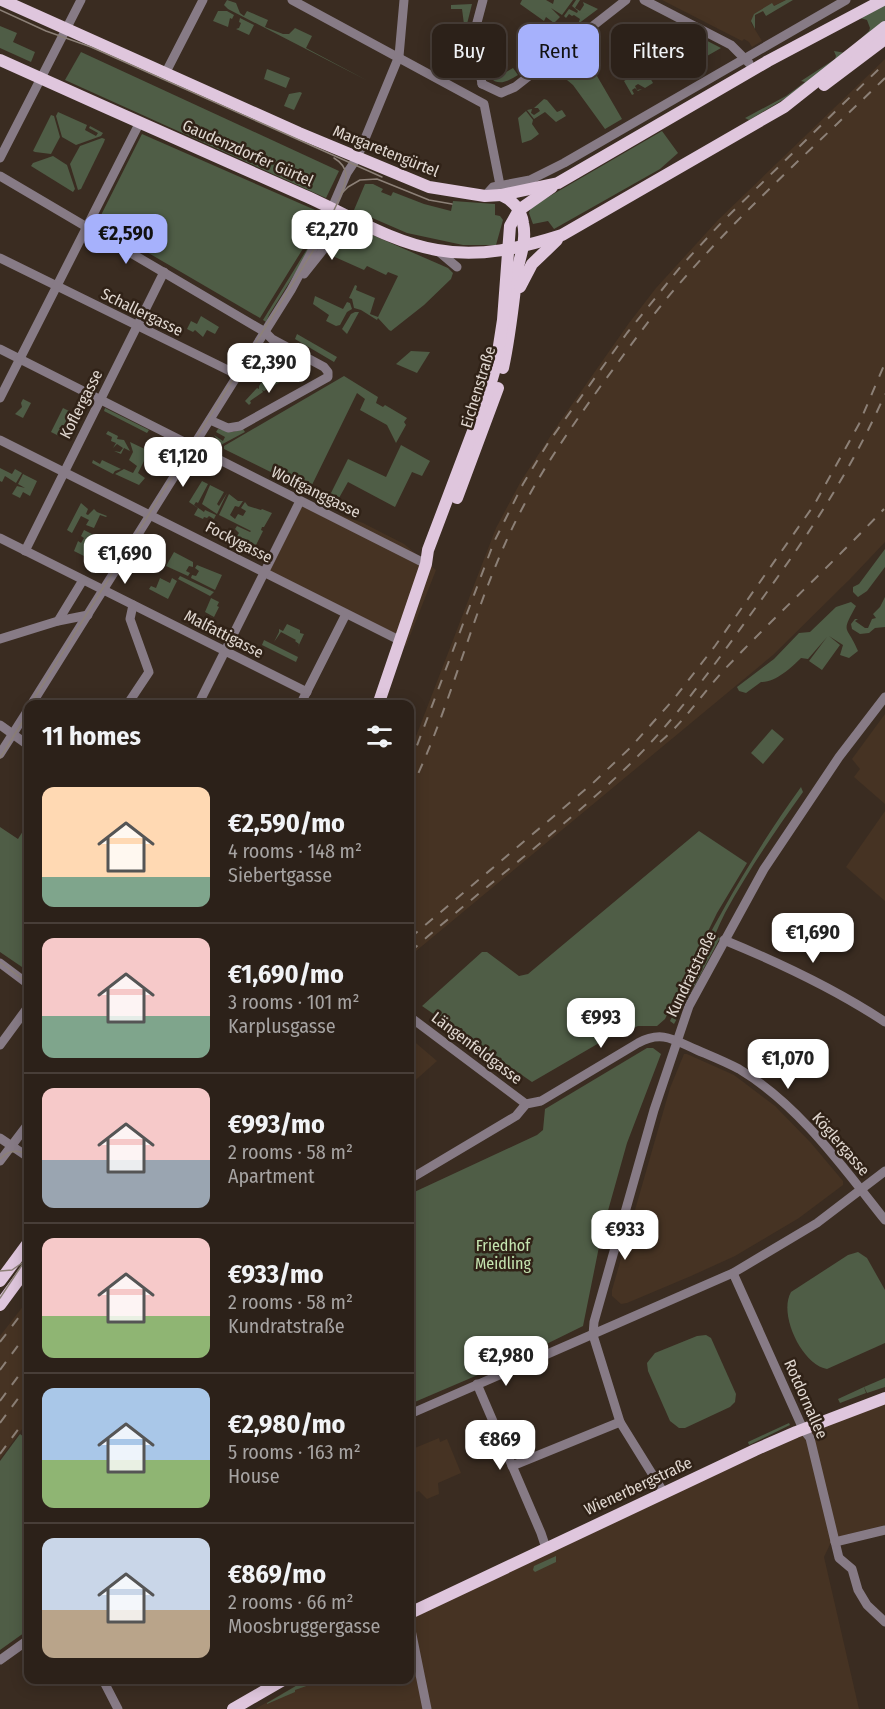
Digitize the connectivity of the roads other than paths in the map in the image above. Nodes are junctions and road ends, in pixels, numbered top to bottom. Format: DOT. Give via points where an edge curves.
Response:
graph roads {
  1 [pos="2,0"];
  2 [pos="81,0"];
  3 [pos="203,0"];
  4 [pos="292,0"];
  5 [pos="404,0"];
  6 [pos="483,0"];
  7 [pos="626,0"];
  8 [pos="644,0"];
  9 [pos="846,0"];
  10 [pos="883,0"];
  11 [pos="477,24"];
  12 [pos="885,27"];
  13 [pos="65,28"];
  14 [pos="885,39"];
  15 [pos="399,56"];
  16 [pos="746,58"];
  17 [pos="0,60"];
  18 [pos="754,69"];
  19 [pos="166,72"];
  20 [pos="40,78"];
  21 [pos="481,78"];
  22 [pos="482,84"];
  23 [pos="471,96"];
  24 [pos="784,107"];
  25 [pos="140,122"];
  26 [pos="0,158"];
  27 [pos="357,158"];
  28 [pos="0,176"];
  29 [pos="558,183"];
  30 [pos="501,190"];
  31 [pos="337,210"];
  32 [pos="519,210"];
  33 [pos="87,227"];
  34 [pos="562,236"];
  35 [pos="524,246"];
  36 [pos="507,249"];
  37 [pos="436,250"];
  38 [pos="481,253"];
  39 [pos="0,258"];
  40 [pos="457,267"];
  41 [pos="164,272"];
  42 [pos="507,274"];
  43 [pos="57,286"];
  44 [pos="515,296"];
  45 [pos="137,326"];
  46 [pos="265,332"];
  47 [pos="0,349"];
  48 [pos="19,359"];
  49 [pos="238,375"];
  50 [pos="0,398"];
  51 [pos="100,400"];
  52 [pos="210,420"];
  53 [pos="0,440"];
  54 [pos="193,448"];
  55 [pos="64,471"];
  56 [pos="300,501"];
  57 [pos="151,514"];
  58 [pos="0,538"];
  59 [pos="25,551"];
  60 [pos="426,564"];
  61 [pos="265,572"];
  62 [pos="83,580"];
  63 [pos="104,590"];
  64 [pos="133,605"];
  65 [pos="346,614"];
  66 [pos="88,615"];
  67 [pos="58,621"];
  68 [pos="0,639"];
  69 [pos="399,640"];
  70 [pos="225,651"];
  71 [pos="306,692"];
  72 [pos="885,697"];
  73 [pos="35,700"];
  74 [pos="130,700"];
  75 [pos="200,700"];
  76 [pos="302,700"];
  77 [pos="380,700"];
  78 [pos="24,716"];
  79 [pos="0,725"];
  80 [pos="13,734"];
  81 [pos="24,742"];
  82 [pos="0,754"];
  83 [pos="724,940"];
  84 [pos="0,963"];
  85 [pos="24,981"];
  86 [pos="24,1012"];
  87 [pos="414,1020"];
  88 [pos="885,1022"];
  89 [pos="676,1041"];
  90 [pos="0,1045"];
  91 [pos="526,1104"];
  92 [pos="24,1129"];
  93 [pos="0,1138"];
  94 [pos="11,1146"];
  95 [pos="24,1154"];
  96 [pos="0,1161"];
  97 [pos="885,1170"];
  98 [pos="414,1177"];
  99 [pos="861,1190"];
  100 [pos="885,1220"];
  101 [pos="24,1248"];
  102 [pos="24,1273"];
  103 [pos="733,1273"];
  104 [pos="1,1276"];
  105 [pos="16,1284"];
  106 [pos="0,1305"];
  107 [pos="592,1335"];
  108 [pos="477,1384"];
  109 [pos="885,1398"];
  110 [pos="414,1412"];
  111 [pos="620,1422"];
  112 [pos="803,1429"];
  113 [pos="512,1466"];
  114 [pos="664,1493"];
  115 [pos="885,1530"];
  116 [pos="835,1542"];
  117 [pos="546,1548"];
  118 [pos="414,1611"];
  119 [pos="885,1622"];
  120 [pos="24,1643"];
  121 [pos="414,1645"];
  122 [pos="0,1660"];
  123 [pos="105,1684"];
  124 [pos="276,1684"];
  125 [pos="118,1709"];
  126 [pos="233,1709"];
  127 [pos="427,1709"];
  1 -- 13 [label="main road, Margaretengürtel"];
  2 -- 13 [label="street"];
  3 -- 19 [label="street"];
  4 -- 15 [label="street"];
  5 -- 15 [label="street"];
  6 -- 11 [label="street"];
  7 -- 22 [label="street" via="515,87 501,93"];
  8 -- 16 [label="street" via="716,36"];
  9 -- 16 [label="street, Margaretengürtel"];
  10 -- 18 [label="main road, Margaretengürtel"];
  12 -- 24 [label="main road"];
  13 -- 19 [label="main road, Margaretengürtel"];
  13 -- 20 [label="street"];
  14 -- 24 [label="main road" via="811,94"];
  15 -- 23 [label="street"];
  15 -- 27 [label="street"];
  16 -- 18 [label="street"];
  16 -- 30 [label="street, Margaretengürtel" via="547,173"];
  17 -- 20 [label="main road, Gaudenzdorfer Gürtel"];
  18 -- 29 [label="main road, Margaretengürtel"];
  19 -- 27 [label="main road, Margaretengürtel"];
  20 -- 25 [label="main road, Gaudenzdorfer Gürtel"];
  20 -- 26 [label="street"];
  21 -- 22 [label="street"];
  22 -- 23 [label="street"];
  23 -- 30 [label="street" via="484,104"];
  24 -- 34 [label="main road"];
  25 -- 31 [label="main road, Gaudenzdorfer Gürtel"];
  25 -- 33 [label="street"];
  27 -- 30 [label="main road, Margaretengürtel" via="429,187 485,196"];
  27 -- 31 [label="street" via="346,173"];
  28 -- 33 [label="street"];
  29 -- 30 [label="main road, Margaretengürtel"];
  29 -- 32 [label="main road"];
  30 -- 32 [label="main road"];
  31 -- 37 [label="main road, Gaudenzdorfer Gürtel" via="403,241"];
  31 -- 46 [label="street"];
  32 -- 35 [label="main road, Eichenstraße"];
  32 -- 36 [label="main road, Eichenstraße" via="510,226"];
  33 -- 41 [label="street"];
  33 -- 43 [label="street"];
  34 -- 35 [label="main road"];
  34 -- 44 [label="main road" via="532,264"];
  35 -- 36 [label="main road, Gaudenzdorfer Gürtel"];
  35 -- 44 [label="main road, Eichenstraße"];
  36 -- 38 [label="main road, Gaudenzdorfer Gürtel"];
  36 -- 42 [label="main road, Eichenstraße"];
  37 -- 38 [label="main road, Gaudenzdorfer Gürtel"];
  37 -- 40 [label="street"];
  38 -- 42 [label="main road"];
  39 -- 43 [label="street, Schallergasse"];
  41 -- 45 [label="street, Koflergasse"];
  41 -- 46 [label="street"];
  42 -- 60 [label="main road, Eichenstraße" via="501,338 489,389"];
  43 -- 45 [label="street, Schallergasse"];
  43 -- 48 [label="street"];
  44 -- 60 [label="main road, Eichenstraße" via="498,390 435,552"];
  45 -- 49 [label="street, Schallergasse"];
  45 -- 51 [label="street, Koflergasse"];
  46 -- 49 [label="street"];
  46 -- 52 [label="street" via="324,367 328,377 240,426 228,428"];
  47 -- 48 [label="street, Wolfganggasse"];
  48 -- 50 [label="street"];
  48 -- 51 [label="street, Wolfganggasse"];
  49 -- 52 [label="street"];
  51 -- 54 [label="street, Wolfganggasse"];
  51 -- 55 [label="street, Koflergasse"];
  52 -- 54 [label="street"];
  53 -- 55 [label="street, Fockygasse"];
  54 -- 56 [label="street, Wolfganggasse"];
  54 -- 57 [label="street"];
  55 -- 57 [label="street, Fockygasse"];
  55 -- 59 [label="street, Koflergasse"];
  56 -- 60 [label="street, Wolfganggasse"];
  56 -- 61 [label="street"];
  57 -- 61 [label="street, Fockygasse"];
  57 -- 63 [label="street"];
  58 -- 59 [label="street, Malfattigasse"];
  59 -- 62 [label="street, Malfattigasse"];
  60 -- 69 [label="main road, Eichenstraße"];
  61 -- 65 [label="street, Fockygasse"];
  61 -- 70 [label="street"];
  62 -- 63 [label="street, Malfattigasse"];
  62 -- 67 [label="street"];
  63 -- 64 [label="street, Malfattigasse"];
  63 -- 66 [label="street"];
  64 -- 70 [label="street, Malfattigasse"];
  64 -- 74 [label="street" via="130,619 149,672"];
  65 -- 69 [label="street, Fockygasse"];
  65 -- 71 [label="street"];
  66 -- 67 [label="street"];
  66 -- 73 [label="street"];
  67 -- 68 [label="street"];
  69 -- 77 [label="main road, Eichenstraße"];
  70 -- 71 [label="street, Malfattigasse"];
  70 -- 75 [label="street"];
  71 -- 76 [label="street"];
  72 -- 83 [label="street, Kundratstraße" via="788,832"];
  78 -- 80 [label="street"];
  79 -- 80 [label="street"];
  80 -- 81 [label="street"];
  80 -- 82 [label="street"];
  83 -- 88 [label="street" via="799,972"];
  83 -- 89 [label="street, Kundratstraße" via="689,1006"];
  84 -- 85 [label="street"];
  86 -- 90 [label="street"];
  87 -- 91 [label="street, Längenfeldgasse"];
  89 -- 91 [label="street, Köglergasse" via="662,1035 650,1036 541,1101"];
  89 -- 99 [label="street, Köglergasse" via="760,1083 817,1137"];
  89 -- 107 [label="street, Kundratstraße"];
  91 -- 98 [label="street" via="516,1116"];
  92 -- 94 [label="street"];
  93 -- 94 [label="street"];
  94 -- 95 [label="street"];
  94 -- 96 [label="street"];
  97 -- 99 [label="street"];
  99 -- 100 [label="street, Köglergasse"];
  99 -- 103 [label="street" via="817,1224"];
  101 -- 104 [label="main road"];
  102 -- 105 [label="main road"];
  103 -- 107 [label="street"];
  103 -- 112 [label="street, Rotdornallee"];
  104 -- 105 [label="street"];
  105 -- 106 [label="main road"];
  107 -- 108 [label="street"];
  107 -- 111 [label="street"];
  108 -- 110 [label="street"];
  108 -- 113 [label="street"];
  109 -- 112 [label="main road, Wienerbergstraße"];
  111 -- 113 [label="street"];
  111 -- 114 [label="street"];
  112 -- 114 [label="main road, Wienerbergstraße"];
  112 -- 116 [label="street, Rotdornallee" via="810,1438"];
  113 -- 117 [label="street"];
  114 -- 117 [label="main road, Wienerbergstraße"];
  115 -- 116 [label="street"];
  116 -- 119 [label="street, Rotdornallee" via="839,1558 852,1569 867,1605"];
  117 -- 118 [label="main road, Wienerbergstraße"];
  120 -- 122 [label="street"];
  121 -- 127 [label="street"];
  123 -- 125 [label="street"];
  124 -- 126 [label="main road"];
}
